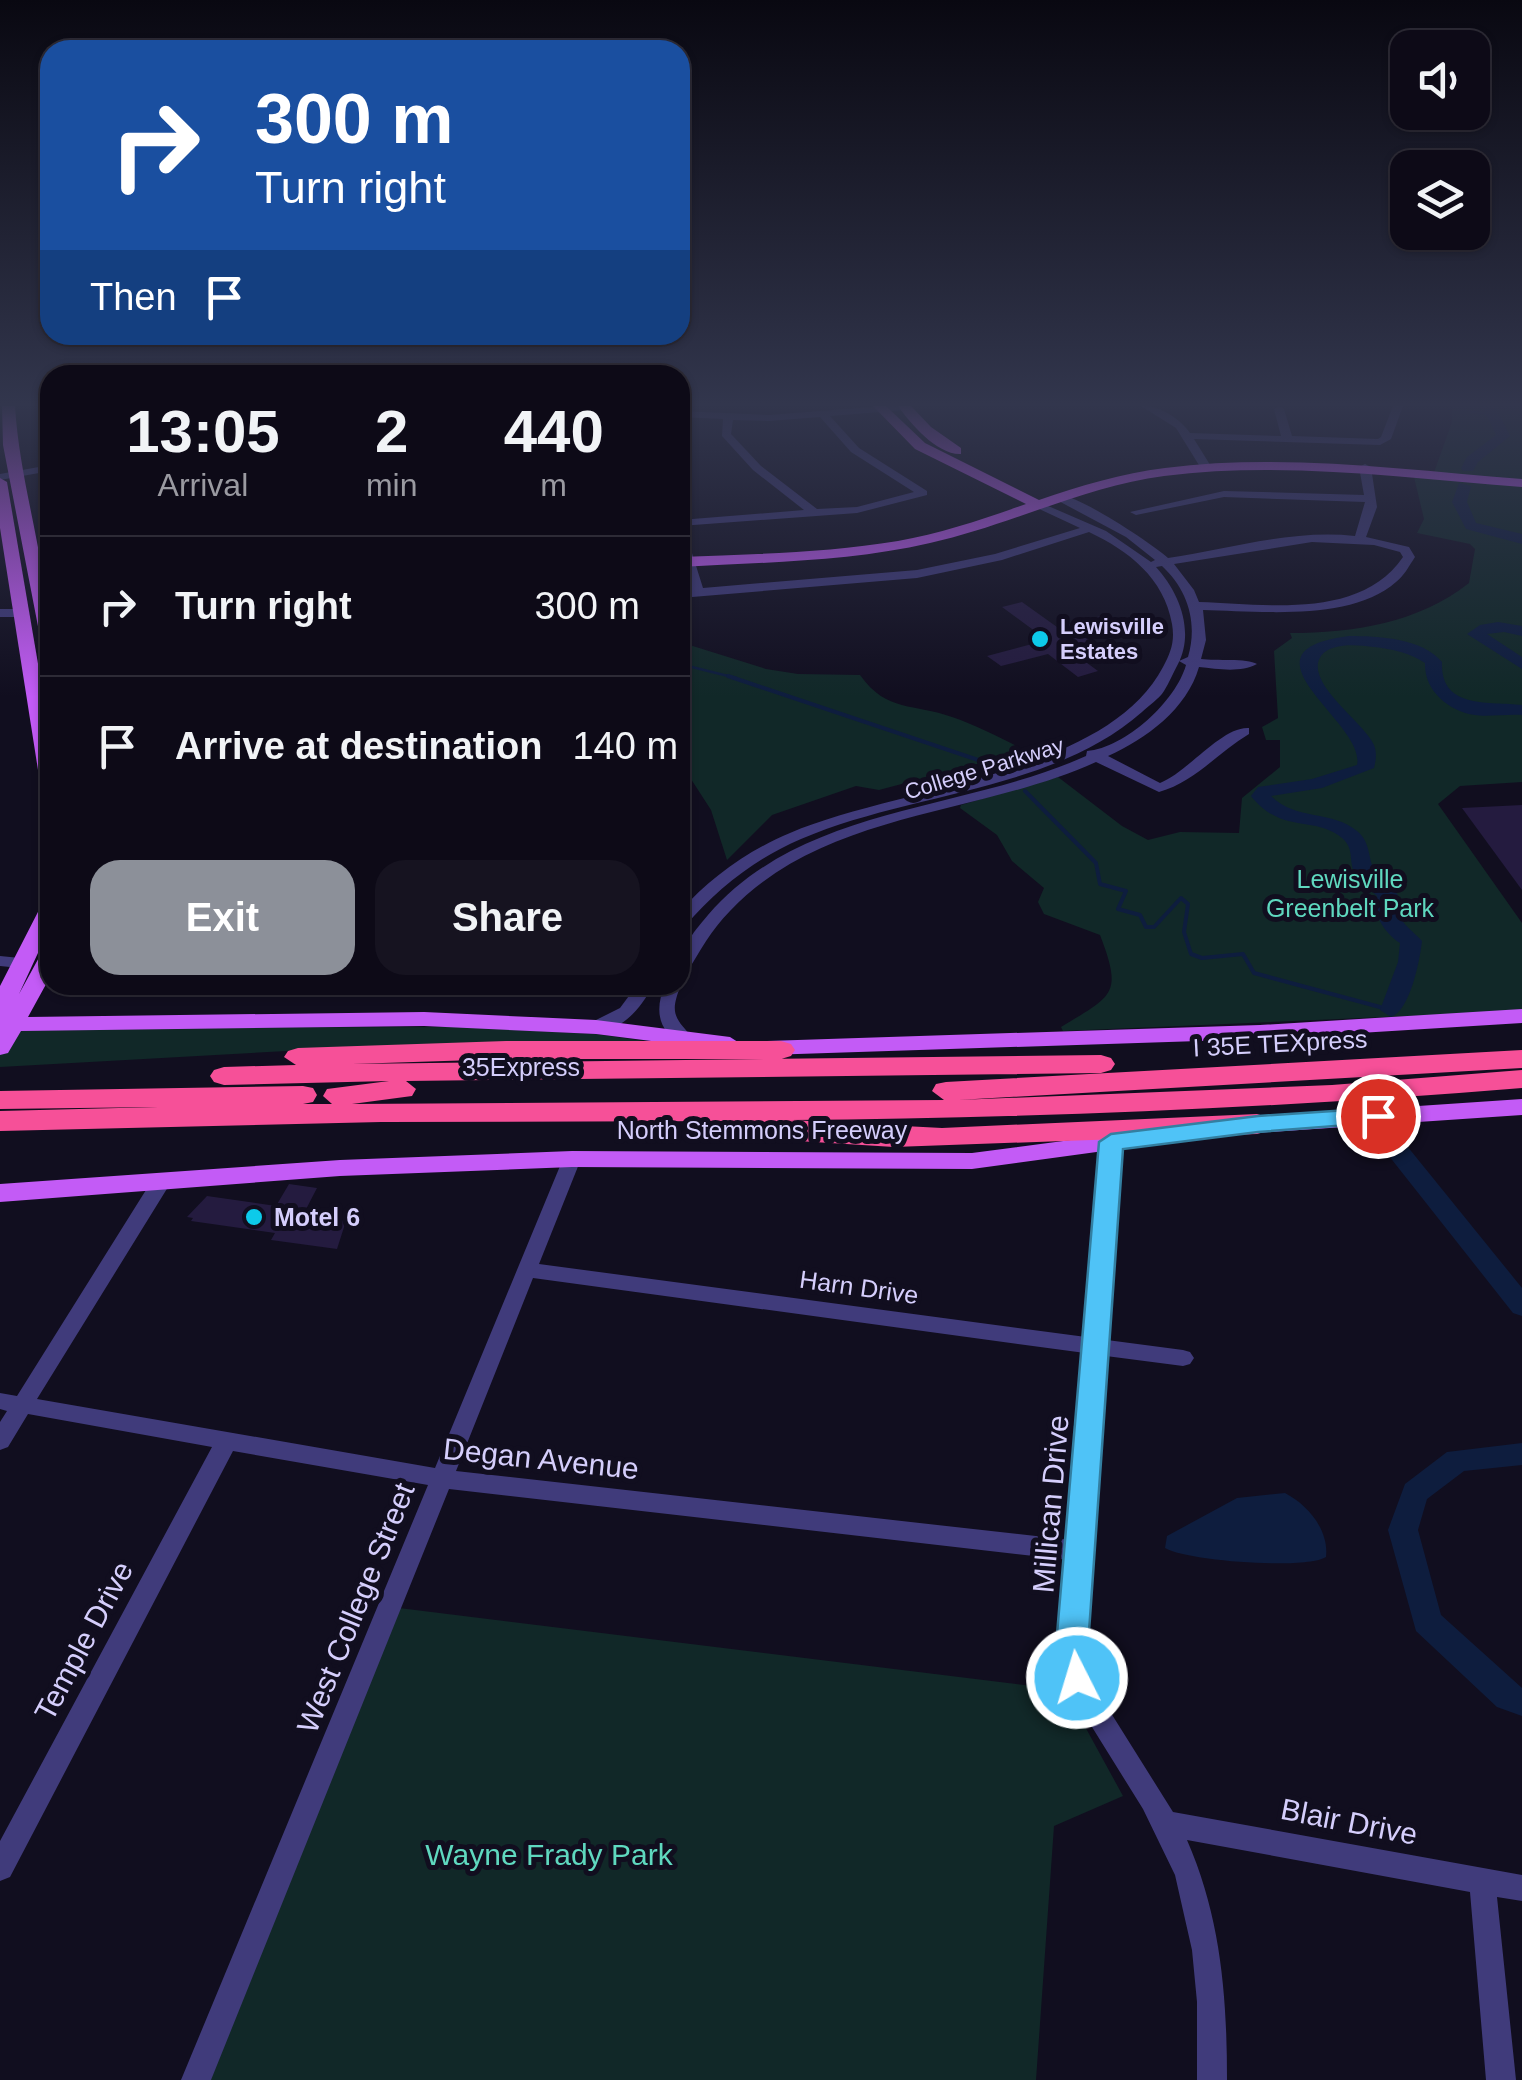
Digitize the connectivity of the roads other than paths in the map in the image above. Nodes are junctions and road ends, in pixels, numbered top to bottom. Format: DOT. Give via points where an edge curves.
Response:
graph roads {
  1 [pos="6,503"];
  2 [pos="14,503"];
  3 [pos="803,503"];
  4 [pos="888,503"];
  5 [pos="1024,503"];
  6 [pos="1051,503"];
  7 [pos="1056,503"];
  8 [pos="1180,503"];
  9 [pos="1370,503"];
  10 [pos="1136,512"];
  11 [pos="817,514"];
  12 [pos="690,522"];
  13 [pos="1090,528"];
  14 [pos="1358,540"];
  15 [pos="5,543"];
  16 [pos="690,557"];
  17 [pos="1165,562"];
  18 [pos="1148,564"];
  19 [pos="40,587"];
  20 [pos="690,593"];
  21 [pos="1196,606"];
  22 [pos="40,610"];
  23 [pos="21,612"];
  24 [pos="0,613"];
  25 [pos="1176,659"];
  26 [pos="1197,662"];
  27 [pos="1250,664"];
  28 [pos="40,727"];
  29 [pos="1244,731"];
  30 [pos="1078,747"];
  31 [pos="1096,756"];
  32 [pos="945,798"];
  33 [pos="711,889"];
  34 [pos="734,897"];
  35 [pos="690,911"];
  36 [pos="40,922"];
  37 [pos="690,952"];
  38 [pos="10,962"];
  39 [pos="40,974"];
  40 [pos="640,995"];
  41 [pos="668,995"];
  42 [pos="24,1000"];
  43 [pos="1522,1016"];
  44 [pos="55,1022"];
  45 [pos="596,1027"];
  46 [pos="4,1030"];
  47 [pos="685,1040"];
  48 [pos="1522,1043"];
  49 [pos="781,1050"];
  50 [pos="1522,1059"];
  51 [pos="1066,1066"];
  52 [pos="200,1077"];
  53 [pos="1522,1079"];
  54 [pos="0,1082"];
  55 [pos="1042,1086"];
  56 [pos="1442,1087"];
  57 [pos="337,1096"];
  58 [pos="0,1100"];
  59 [pos="1522,1107"];
  60 [pos="690,1112"];
  61 [pos="0,1121"];
  62 [pos="1258,1124"];
  63 [pos="1111,1142"];
  64 [pos="572,1159"];
  65 [pos="164,1180"];
  66 [pos="0,1192"];
  67 [pos="527,1270"];
  68 [pos="1097,1346"];
  69 [pos="1183,1358"];
  70 [pos="12,1403"];
  71 [pos="0,1441"];
  72 [pos="226,1444"];
  73 [pos="444,1479"];
  74 [pos="1079,1551"];
  75 [pos="1163,1823"];
  76 [pos="0,1868"];
  77 [pos="1482,1880"];
  78 [pos="1522,1888"];
  79 [pos="196,2080"];
  80 [pos="1212,2080"];
  81 [pos="1501,2080"];
  1 -- 15 [label="main road"];
  2 -- 19 [label="main road"];
  3 -- 11 [label="street"];
  4 -- 11 [label="street"];
  5 -- 16 [label="main road" via="872,540"];
  6 -- 13 [label="street"];
  7 -- 17 [label="street" via="1121,528"];
  8 -- 10 [label="street"];
  9 -- 14 [label="street"];
  11 -- 12 [label="street"];
  13 -- 18 [label="street"];
  13 -- 20 [label="street" via="917,574"];
  14 -- 17 [label="street" via="1291,540"];
  14 -- 21 [label="street" via="1396,546 1409,557 1389,582 1347,600"];
  15 -- 23 [label="main road"];
  17 -- 18 [label="street"];
  17 -- 21 [label="street"];
  18 -- 25 [label="street" via="1174,606 1180,632"];
  21 -- 26 [label="street, College Parkway"];
  22 -- 23 [label="main road"];
  23 -- 24 [label="street"];
  23 -- 28 [label="main road"];
  25 -- 26 [label="street"];
  25 -- 30 [label="street, College Parkway" via="1141,709"];
  26 -- 27 [label="street"];
  26 -- 31 [label="street, College Parkway" via="1170,708"];
  29 -- 31 [label="street" via="1166,787 1145,784"];
  30 -- 31 [label="street"];
  30 -- 32 [label="street, College Parkway"];
  31 -- 32 [label="street, College Parkway" via="1030,782"];
  32 -- 33 [label="street, College Parkway" via="812,828 754,856"];
  32 -- 34 [label="street, College Parkway" via="806,850"];
  33 -- 34 [label="street"];
  33 -- 35 [label="street, College Parkway"];
  34 -- 37 [label="street, College Parkway"];
  36 -- 38 [label="main road"];
  38 -- 46 [label="main road"];
  39 -- 42 [label="main road"];
  40 -- 45 [label="street" via="623,1018"];
  41 -- 47 [label="street" via="664,1016"];
  42 -- 44 [label="main road" via="27,1014"];
  42 -- 46 [label="main road"];
  43 -- 49 [label="main road"];
  44 -- 45 [label="main road" via="424,1019"];
  44 -- 46 [label="main road"];
  45 -- 47 [label="main road"];
  47 -- 49 [label="main road"];
  48 -- 51 [label="highway"];
  49 -- 52 [label="highway" via="296,1056"];
  50 -- 55 [label="highway, I 35E TEXpress"];
  51 -- 52 [label="highway"];
  51 -- 57 [label="highway" via="1021,1078 461,1086"];
  52 -- 54 [label="highway"];
  53 -- 56 [label="highway, North Stemmons Freeway"];
  55 -- 56 [label="highway" via="1134,1090 1373,1081"];
  55 -- 57 [label="highway, 35Express" via="810,1095"];
  56 -- 60 [label="highway, North Stemmons Freeway" via="1164,1104"];
  57 -- 58 [label="highway, 35Express"];
  59 -- 62 [label="main road, North Stemmons Freeway"];
  60 -- 61 [label="highway, North Stemmons Freeway"];
  60 -- 62 [label="highway" via="782,1130 914,1140"];
  62 -- 63 [label="main road, North Stemmons Freeway"];
  63 -- 64 [label="main road, North Stemmons Freeway" via="972,1160"];
  63 -- 68 [label="street, Millican Drive"];
  64 -- 65 [label="main road, North Stemmons Freeway"];
  64 -- 67 [label="street, West College Street"];
  65 -- 66 [label="main road, North Stemmons Freeway"];
  65 -- 70 [label="street"];
  67 -- 68 [label="street, Harn Drive"];
  67 -- 73 [label="street, West College Street"];
  68 -- 69 [label="street, Harn Drive"];
  68 -- 74 [label="street, Millican Drive"];
  70 -- 71 [label="street"];
  70 -- 72 [label="street, Degan Avenue"];
  72 -- 73 [label="street, Degan Avenue"];
  72 -- 76 [label="street, Temple Drive"];
  73 -- 74 [label="street, Degan Avenue"];
  73 -- 79 [label="street, West College Street"];
  74 -- 75 [label="street, Millican Drive" via="1073,1666"];
  75 -- 77 [label="street, Blair Drive"];
  75 -- 80 [label="street, Millican Drive" via="1188,1874 1204,1931"];
  77 -- 78 [label="street, Blair Drive"];
  77 -- 81 [label="street"];
}
